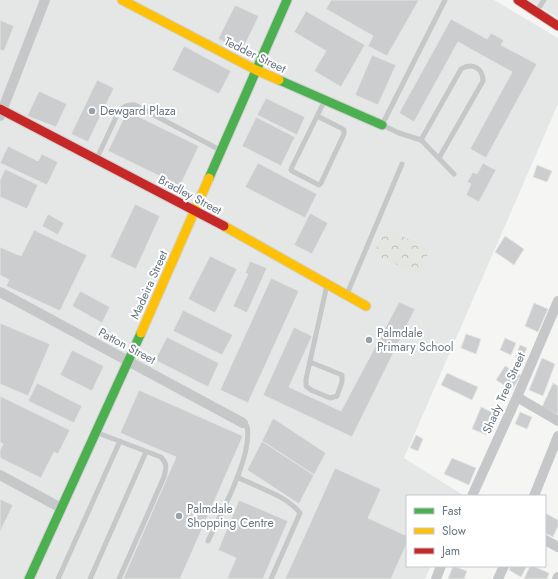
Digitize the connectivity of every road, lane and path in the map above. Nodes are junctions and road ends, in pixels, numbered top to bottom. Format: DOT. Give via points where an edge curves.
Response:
graph roads {
  1 [pos="45,0"];
  2 [pos="122,0"];
  3 [pos="287,0"];
  4 [pos="445,0"];
  5 [pos="518,0"];
  6 [pos="544,0"];
  7 [pos="536,12"];
  8 [pos="558,26"];
  9 [pos="256,70"];
  10 [pos="325,101"];
  11 [pos="1,112"];
  12 [pos="317,116"];
  13 [pos="382,125"];
  14 [pos="420,140"];
  15 [pos="221,151"];
  16 [pos="439,158"];
  17 [pos="97,159"];
  18 [pos="402,164"];
  19 [pos="454,174"];
  20 [pos="195,210"];
  21 [pos="327,284"];
  22 [pos="0,292"];
  23 [pos="346,295"];
  24 [pos="558,301"];
  25 [pos="366,306"];
  26 [pos="128,362"];
  27 [pos="310,362"];
  28 [pos="517,397"];
  29 [pos="558,421"];
  30 [pos="243,423"];
  31 [pos="96,432"];
  32 [pos="558,436"];
  33 [pos="120,441"];
  34 [pos="146,452"];
  35 [pos="0,475"];
  36 [pos="237,477"];
  37 [pos="472,495"];
  38 [pos="534,495"];
  39 [pos="61,508"];
  40 [pos="208,541"];
  41 [pos="546,541"];
  42 [pos="558,547"];
  43 [pos="442,567"];
  44 [pos="504,567"];
  45 [pos="29,579"];
  46 [pos="58,579"];
  47 [pos="90,579"];
  48 [pos="120,579"];
  49 [pos="271,579"];
  50 [pos="436,579"];
  51 [pos="498,579"];
  1 -- 11 [label="street"];
  2 -- 9 [label="street, Tedder Street"];
  3 -- 9 [label="street, Madeira Street"];
  4 -- 13 [label="lane"];
  5 -- 7 [label="street"];
  6 -- 7 [label="lane"];
  7 -- 8 [label="street"];
  9 -- 10 [label="street, Tedder Street"];
  9 -- 15 [label="street, Madeira Street"];
  10 -- 12 [label="lane"];
  10 -- 13 [label="street, Tedder Street"];
  11 -- 17 [label="street, Bradley Street"];
  12 -- 12 [label="lane" via="291,170 319,185 344,130"];
  13 -- 14 [label="lane"];
  14 -- 16 [label="lane"];
  14 -- 16 [label="lane" via="461,69 469,65 476,67 482,73 483,81"];
  15 -- 17 [label="lane" via="135,105 130,105 119,111"];
  15 -- 20 [label="street, Madeira Street"];
  16 -- 19 [label="lane"];
  17 -- 20 [label="street, Bradley Street"];
  18 -- 23 [label="lane"];
  20 -- 21 [label="street, Bradley Street"];
  20 -- 26 [label="street, Madeira Street"];
  21 -- 23 [label="street, Bradley Street"];
  21 -- 27 [label="lane"];
  22 -- 26 [label="street, Patton Street"];
  23 -- 25 [label="street, Bradley Street"];
  24 -- 28 [label="street, Shady Tree Street"];
  26 -- 30 [label="street, Patton Street"];
  26 -- 31 [label="street, Madeira Street"];
  27 -- 27 [label="lane" via="306,386 330,398 337,396 342,375"];
  28 -- 29 [label="street"];
  28 -- 37 [label="street, Shady Tree Street"];
  30 -- 36 [label="lane" via="247,426 249,434"];
  31 -- 33 [label="lane"];
  31 -- 39 [label="street, Madeira Street"];
  32 -- 38 [label="street"];
  33 -- 34 [label="lane"];
  33 -- 46 [label="lane"];
  34 -- 47 [label="lane"];
  34 -- 48 [label="lane" via="161,457 166,462 164,477"];
  35 -- 39 [label="street"];
  36 -- 40 [label="lane"];
  36 -- 49 [label="lane" via="285,500 295,506 300,513"];
  39 -- 45 [label="street, Madeira Street"];
  41 -- 42 [label="street"];
  43 -- 50 [label="street"];
  44 -- 51 [label="street"];
}
